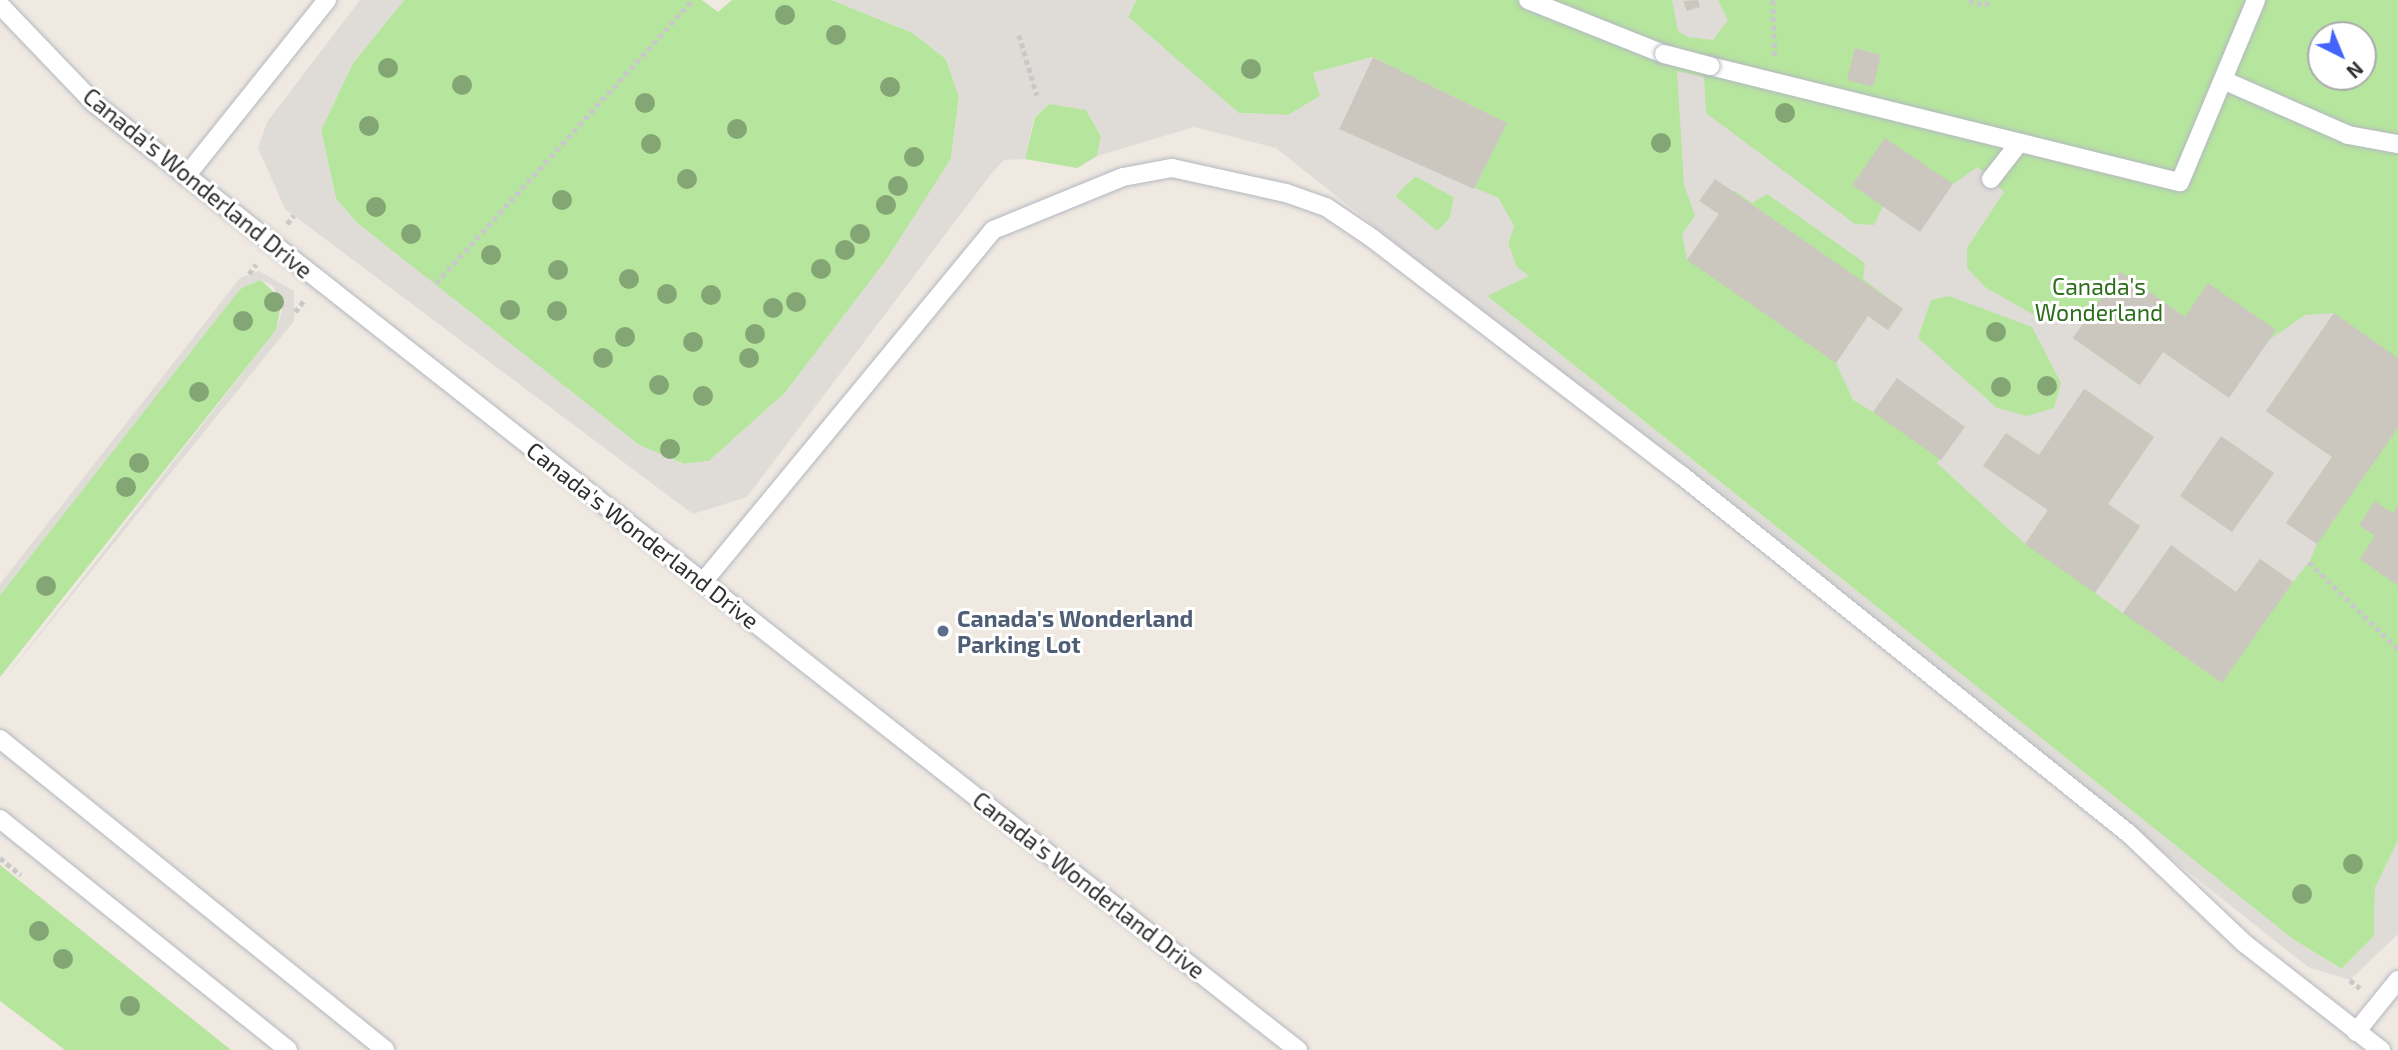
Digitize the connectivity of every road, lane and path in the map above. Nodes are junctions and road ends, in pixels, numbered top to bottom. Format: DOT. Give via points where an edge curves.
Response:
graph roads {
  1 [pos="327,0"];
  2 [pos="693,0"];
  3 [pos="1528,0"];
  4 [pos="1773,0"];
  5 [pos="1969,0"];
  6 [pos="1988,0"];
  7 [pos="2256,0"];
  8 [pos="0,5"];
  9 [pos="1019,35"];
  10 [pos="1776,77"];
  11 [pos="2223,80"];
  12 [pos="1037,95"];
  13 [pos="2019,143"];
  14 [pos="2398,144"];
  15 [pos="186,176"];
  16 [pos="1991,178"];
  17 [pos="436,282"];
  18 [pos="2309,562"];
  19 [pos="703,582"];
  20 [pos="2398,649"];
  21 [pos="0,739"];
  22 [pos="0,819"];
  23 [pos="2398,980"];
  24 [pos="2356,1032"];
  25 [pos="288,1050"];
  26 [pos="385,1050"];
  27 [pos="1298,1050"];
  28 [pos="2381,1050"];
  1 -- 15 [label="lane"];
  2 -- 17 [label="path"];
  3 -- 10 [label="lane, bridge" via="1664,54"];
  4 -- 10 [label="path"];
  5 -- 6 [label="path" via="1986,6"];
  7 -- 11 [label="lane"];
  8 -- 15 [label="lane, Canada's Wonderland Drive" via="94,103"];
  9 -- 12 [label="path"];
  10 -- 13 [label="lane"];
  11 -- 13 [label="lane" via="2180,182"];
  11 -- 14 [label="lane" via="2348,135"];
  13 -- 16 [label="lane"];
  15 -- 19 [label="lane, Canada's Wonderland Drive"];
  18 -- 20 [label="path"];
  19 -- 24 [label="lane" via="993,230 1123,177 1172,168 1286,193 1326,207 1372,238 1680,474 2127,833 2244,943"];
  19 -- 27 [label="lane, Canada's Wonderland Drive"];
  21 -- 26 [label="lane"];
  22 -- 25 [label="lane"];
  23 -- 24 [label="lane"];
  24 -- 28 [label="lane"];
}
